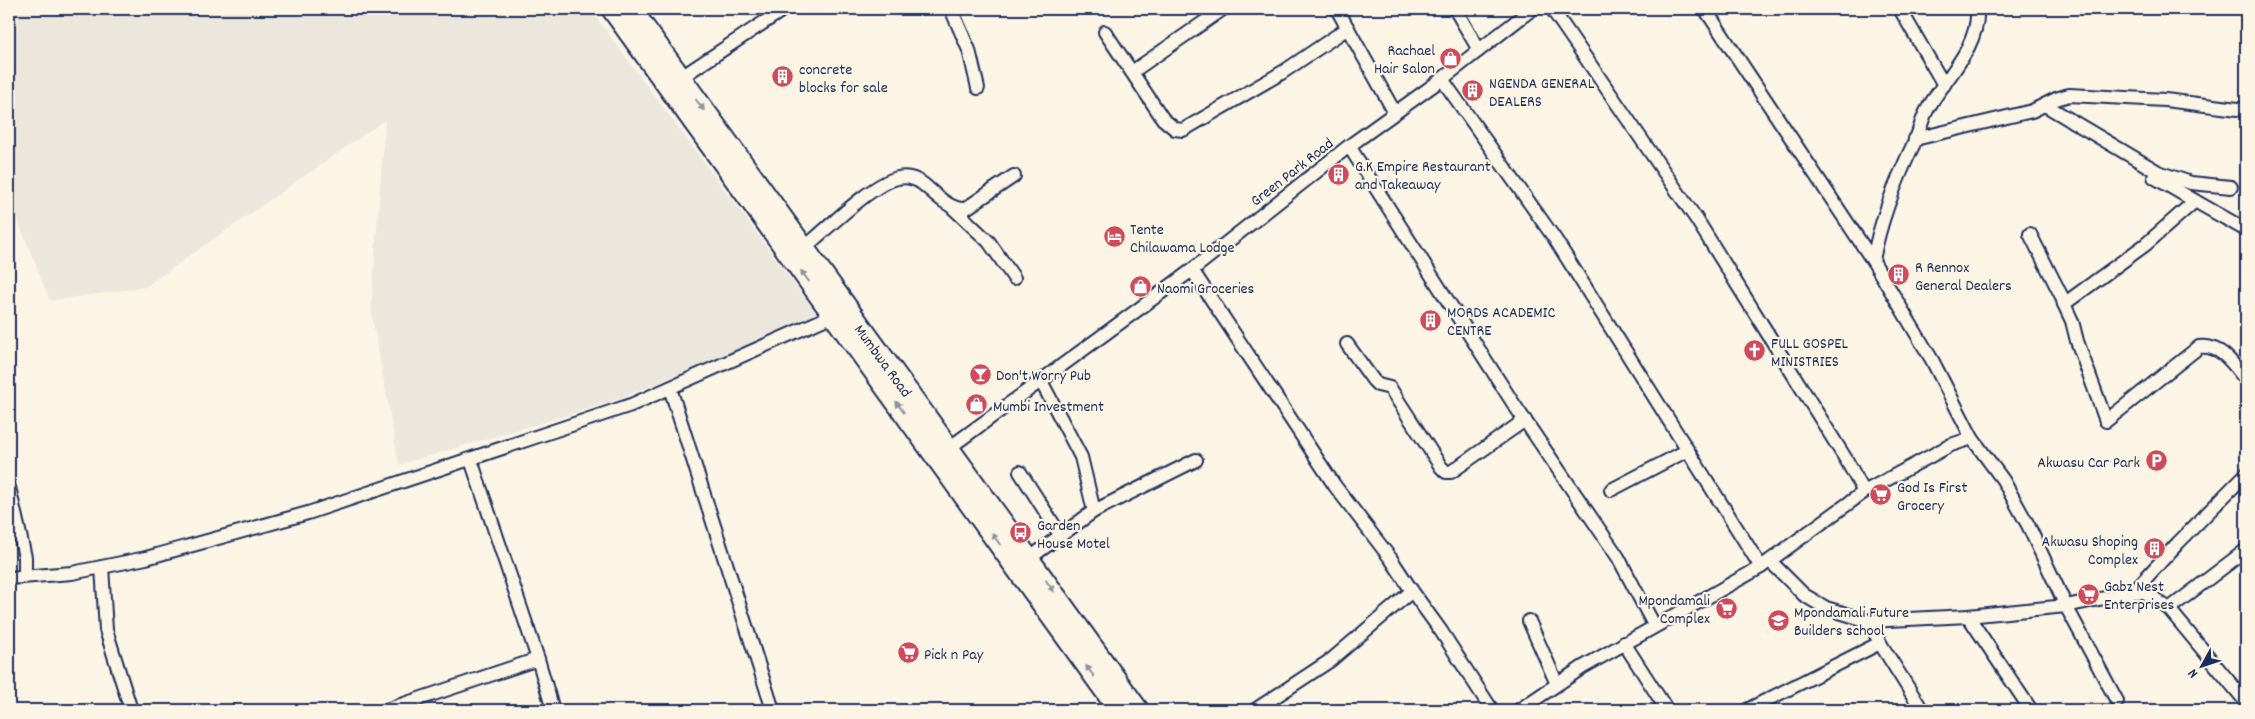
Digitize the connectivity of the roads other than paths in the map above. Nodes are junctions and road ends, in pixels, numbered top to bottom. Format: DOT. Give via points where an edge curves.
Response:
graph roads {
  1 [pos="612,9"];
  2 [pos="630,9"];
  3 [pos="784,9"];
  4 [pos="951,9"];
  5 [pos="1223,9"];
  6 [pos="1338,9"];
  7 [pos="1455,9"];
  8 [pos="1532,9"];
  9 [pos="1552,9"];
  10 [pos="1705,9"];
  11 [pos="1900,9"];
  12 [pos="1977,9"];
  13 [pos="1348,28"];
  14 [pos="1105,32"];
  15 [pos="1478,50"];
  16 [pos="1132,72"];
  17 [pos="680,78"];
  18 [pos="1442,79"];
  19 [pos="1944,85"];
  20 [pos="978,88"];
  21 [pos="2045,105"];
  22 [pos="2246,110"];
  23 [pos="1394,113"];
  24 [pos="1915,139"];
  25 [pos="1349,146"];
  26 [pos="2106,149"];
  27 [pos="1014,176"];
  28 [pos="2231,186"];
  29 [pos="760,201"];
  30 [pos="2195,201"];
  31 [pos="952,207"];
  32 [pos="2246,230"];
  33 [pos="2030,234"];
  34 [pos="803,249"];
  35 [pos="1873,261"];
  36 [pos="1192,270"];
  37 [pos="1014,278"];
  38 [pos="2064,304"];
  39 [pos="840,312"];
  40 [pos="1347,344"];
  41 [pos="2246,380"];
  42 [pos="1041,382"];
  43 [pos="670,388"];
  44 [pos="1525,420"];
  45 [pos="1972,438"];
  46 [pos="949,448"];
  47 [pos="1686,451"];
  48 [pos="471,460"];
  49 [pos="1196,460"];
  50 [pos="1020,472"];
  51 [pos="2246,474"];
  52 [pos="9,487"];
  53 [pos="1611,490"];
  54 [pos="1864,492"];
  55 [pos="1094,510"];
  56 [pos="1061,536"];
  57 [pos="2246,550"];
  58 [pos="1024,563"];
  59 [pos="1765,564"];
  60 [pos="102,567"];
  61 [pos="25,575"];
  62 [pos="9,578"];
  63 [pos="1412,591"];
  64 [pos="2133,592"];
  65 [pos="2066,606"];
  66 [pos="2169,609"];
  67 [pos="1968,616"];
  68 [pos="1869,620"];
  69 [pos="1529,621"];
  70 [pos="1654,625"];
  71 [pos="1624,643"];
  72 [pos="1880,643"];
  73 [pos="538,659"];
  74 [pos="1557,684"];
  75 [pos="2244,694"];
  76 [pos="2116,701"];
  77 [pos="131,710"];
  78 [pos="386,710"];
  79 [pos="553,710"];
  80 [pos="773,710"];
  81 [pos="1119,710"];
  82 [pos="1138,710"];
  83 [pos="1255,710"];
  84 [pos="1492,710"];
  85 [pos="1519,710"];
  86 [pos="1667,710"];
  87 [pos="1747,710"];
  88 [pos="1922,710"];
  89 [pos="2031,710"];
  1 -- 29 [label="main road, Mumbwa Road"];
  2 -- 17 [label="main road, Mumbwa Road"];
  3 -- 17 [label="street"];
  4 -- 20 [label="street" via="969,50"];
  5 -- 16 [label="street"];
  6 -- 13 [label="street"];
  7 -- 15 [label="street"];
  8 -- 15 [label="street, Green Park Road"];
  9 -- 54 [label="street" via="1697,220"];
  10 -- 35 [label="street"];
  11 -- 19 [label="street"];
  12 -- 19 [label="street" via="1975,28 1967,50"];
  13 -- 16 [label="street" via="1283,72 1183,130 1175,129 1163,119"];
  13 -- 23 [label="street"];
  14 -- 16 [label="street"];
  15 -- 18 [label="street, Green Park Road"];
  17 -- 29 [label="main road, Mumbwa Road, one-way"];
  18 -- 23 [label="street, Green Park Road"];
  18 -- 47 [label="street" via="1555,239"];
  19 -- 24 [label="street" via="1927,111"];
  21 -- 22 [label="street" via="2069,95 2165,100"];
  21 -- 24 [label="street" via="2032,111"];
  21 -- 28 [label="street" via="2158,172 2191,183"];
  23 -- 25 [label="street, Green Park Road"];
  24 -- 35 [label="street" via="1881,227"];
  25 -- 36 [label="street, Green Park Road"];
  25 -- 44 [label="street"];
  26 -- 30 [label="street"];
  27 -- 31 [label="street" via="965,209"];
  29 -- 34 [label="main road, Mumbwa Road"];
  39 -- 29 [label="main road, Mumbwa Road, one-way"];
  30 -- 32 [label="street"];
  30 -- 38 [label="street" via="2145,245"];
  31 -- 34 [label="street" via="916,179 898,178 881,184"];
  31 -- 37 [label="street" via="989,242"];
  33 -- 38 [label="street"];
  34 -- 39 [label="main road, Mumbwa Road"];
  35 -- 45 [label="street" via="1932,360"];
  36 -- 42 [label="street, Green Park Road"];
  36 -- 63 [label="street" via="1336,486"];
  38 -- 41 [label="street" via="2106,421 2198,347 2217,349"];
  39 -- 43 [label="street"];
  39 -- 46 [label="main road, Mumbwa Road"];
  58 -- 39 [label="main road, Mumbwa Road, one-way"];
  40 -- 44 [label="street" via="1373,380 1390,388 1446,472 1451,472"];
  42 -- 46 [label="street, Green Park Road"];
  42 -- 55 [label="street" via="1081,457"];
  43 -- 48 [label="street" via="631,405"];
  43 -- 80 [label="street"];
  44 -- 70 [label="street" via="1618,557"];
  45 -- 54 [label="street" via="1951,445"];
  45 -- 65 [label="street" via="2003,480"];
  46 -- 58 [label="main road, Mumbwa Road"];
  47 -- 53 [label="street"];
  47 -- 59 [label="street"];
  48 -- 60 [label="street" via="308,512 146,558"];
  48 -- 73 [label="street"];
  49 -- 55 [label="street"];
  50 -- 56 [label="street"];
  51 -- 64 [label="street"];
  52 -- 61 [label="street" via="25,557"];
  54 -- 59 [label="street"];
  55 -- 56 [label="street"];
  56 -- 58 [label="street"];
  57 -- 66 [label="street"];
  81 -- 58 [label="main road, Mumbwa Road, one-way"];
  58 -- 82 [label="main road, Mumbwa Road, one-way"];
  59 -- 68 [label="street" via="1826,608"];
  59 -- 70 [label="street"];
  60 -- 61 [label="street" via="72,573"];
  60 -- 77 [label="street" via="106,630"];
  61 -- 62 [label="street"];
  63 -- 83 [label="street" via="1331,660"];
  63 -- 84 [label="street"];
  64 -- 65 [label="street"];
  64 -- 66 [label="street" via="2145,592"];
  65 -- 67 [label="street"];
  65 -- 76 [label="street"];
  66 -- 75 [label="street"];
  67 -- 68 [label="street"];
  67 -- 89 [label="street"];
  68 -- 72 [label="street"];
  69 -- 74 [label="street"];
  70 -- 71 [label="street"];
  71 -- 74 [label="street"];
  71 -- 86 [label="street"];
  72 -- 87 [label="street"];
  72 -- 88 [label="street"];
  73 -- 78 [label="street"];
  73 -- 79 [label="street"];
  74 -- 85 [label="street"];
}
